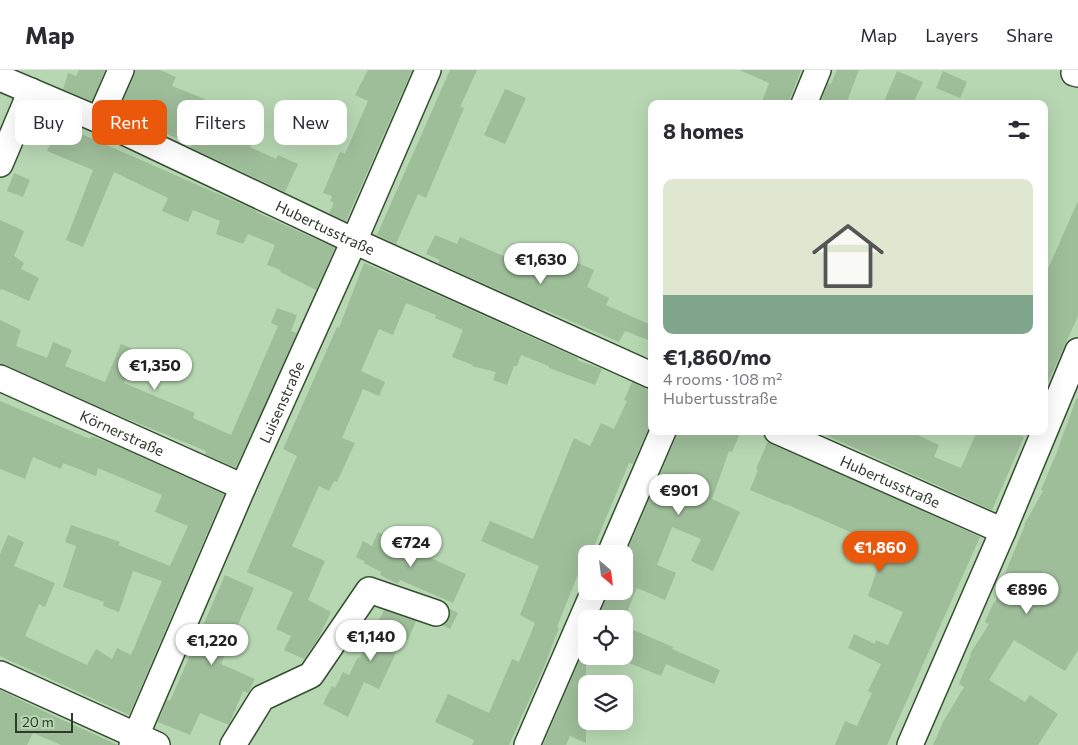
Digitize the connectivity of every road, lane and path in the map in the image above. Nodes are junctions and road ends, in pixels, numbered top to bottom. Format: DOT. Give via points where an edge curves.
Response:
graph roads {
  1 [pos="121,70"];
  2 [pos="428,70"];
  3 [pos="818,70"];
  4 [pos="0,78"];
  5 [pos="31,92"];
  6 [pos="108,100"];
  7 [pos="806,100"];
  8 [pos="92,117"];
  9 [pos="152,145"];
  10 [pos="0,164"];
  11 [pos="354,241"];
  12 [pos="1075,366"];
  13 [pos="648,374"];
  14 [pos="0,378"];
  15 [pos="1048,428"];
  16 [pos="661,435"];
  17 [pos="786,435"];
  18 [pos="1045,435"];
  19 [pos="243,487"];
  20 [pos="1003,531"];
  21 [pos="614,545"];
  22 [pos="590,600"];
  23 [pos="436,613"];
  24 [pos="0,674"];
  25 [pos="142,742"];
  26 [pos="233,745"];
  27 [pos="527,745"];
  28 [pos="910,745"];
  1 -- 6 [label="street"];
  2 -- 11 [label="street, Luisenstraße"];
  3 -- 7 [label="street"];
  4 -- 5 [label="street, Hubertusstraße"];
  5 -- 8 [label="street, Hubertusstraße"];
  5 -- 10 [label="street"];
  9 -- 11 [label="street, Hubertusstraße"];
  11 -- 13 [label="street, Hubertusstraße"];
  11 -- 19 [label="street, Luisenstraße"];
  12 -- 15 [label="street"];
  14 -- 19 [label="street, Körnerstraße"];
  16 -- 21 [label="street"];
  17 -- 20 [label="street, Hubertusstraße"];
  18 -- 20 [label="street"];
  19 -- 25 [label="street, Luisenstraße"];
  20 -- 28 [label="street"];
  22 -- 27 [label="street"];
  23 -- 26 [label="street" via="369,590 311,675 262,698"];
  24 -- 25 [label="street"];
}
